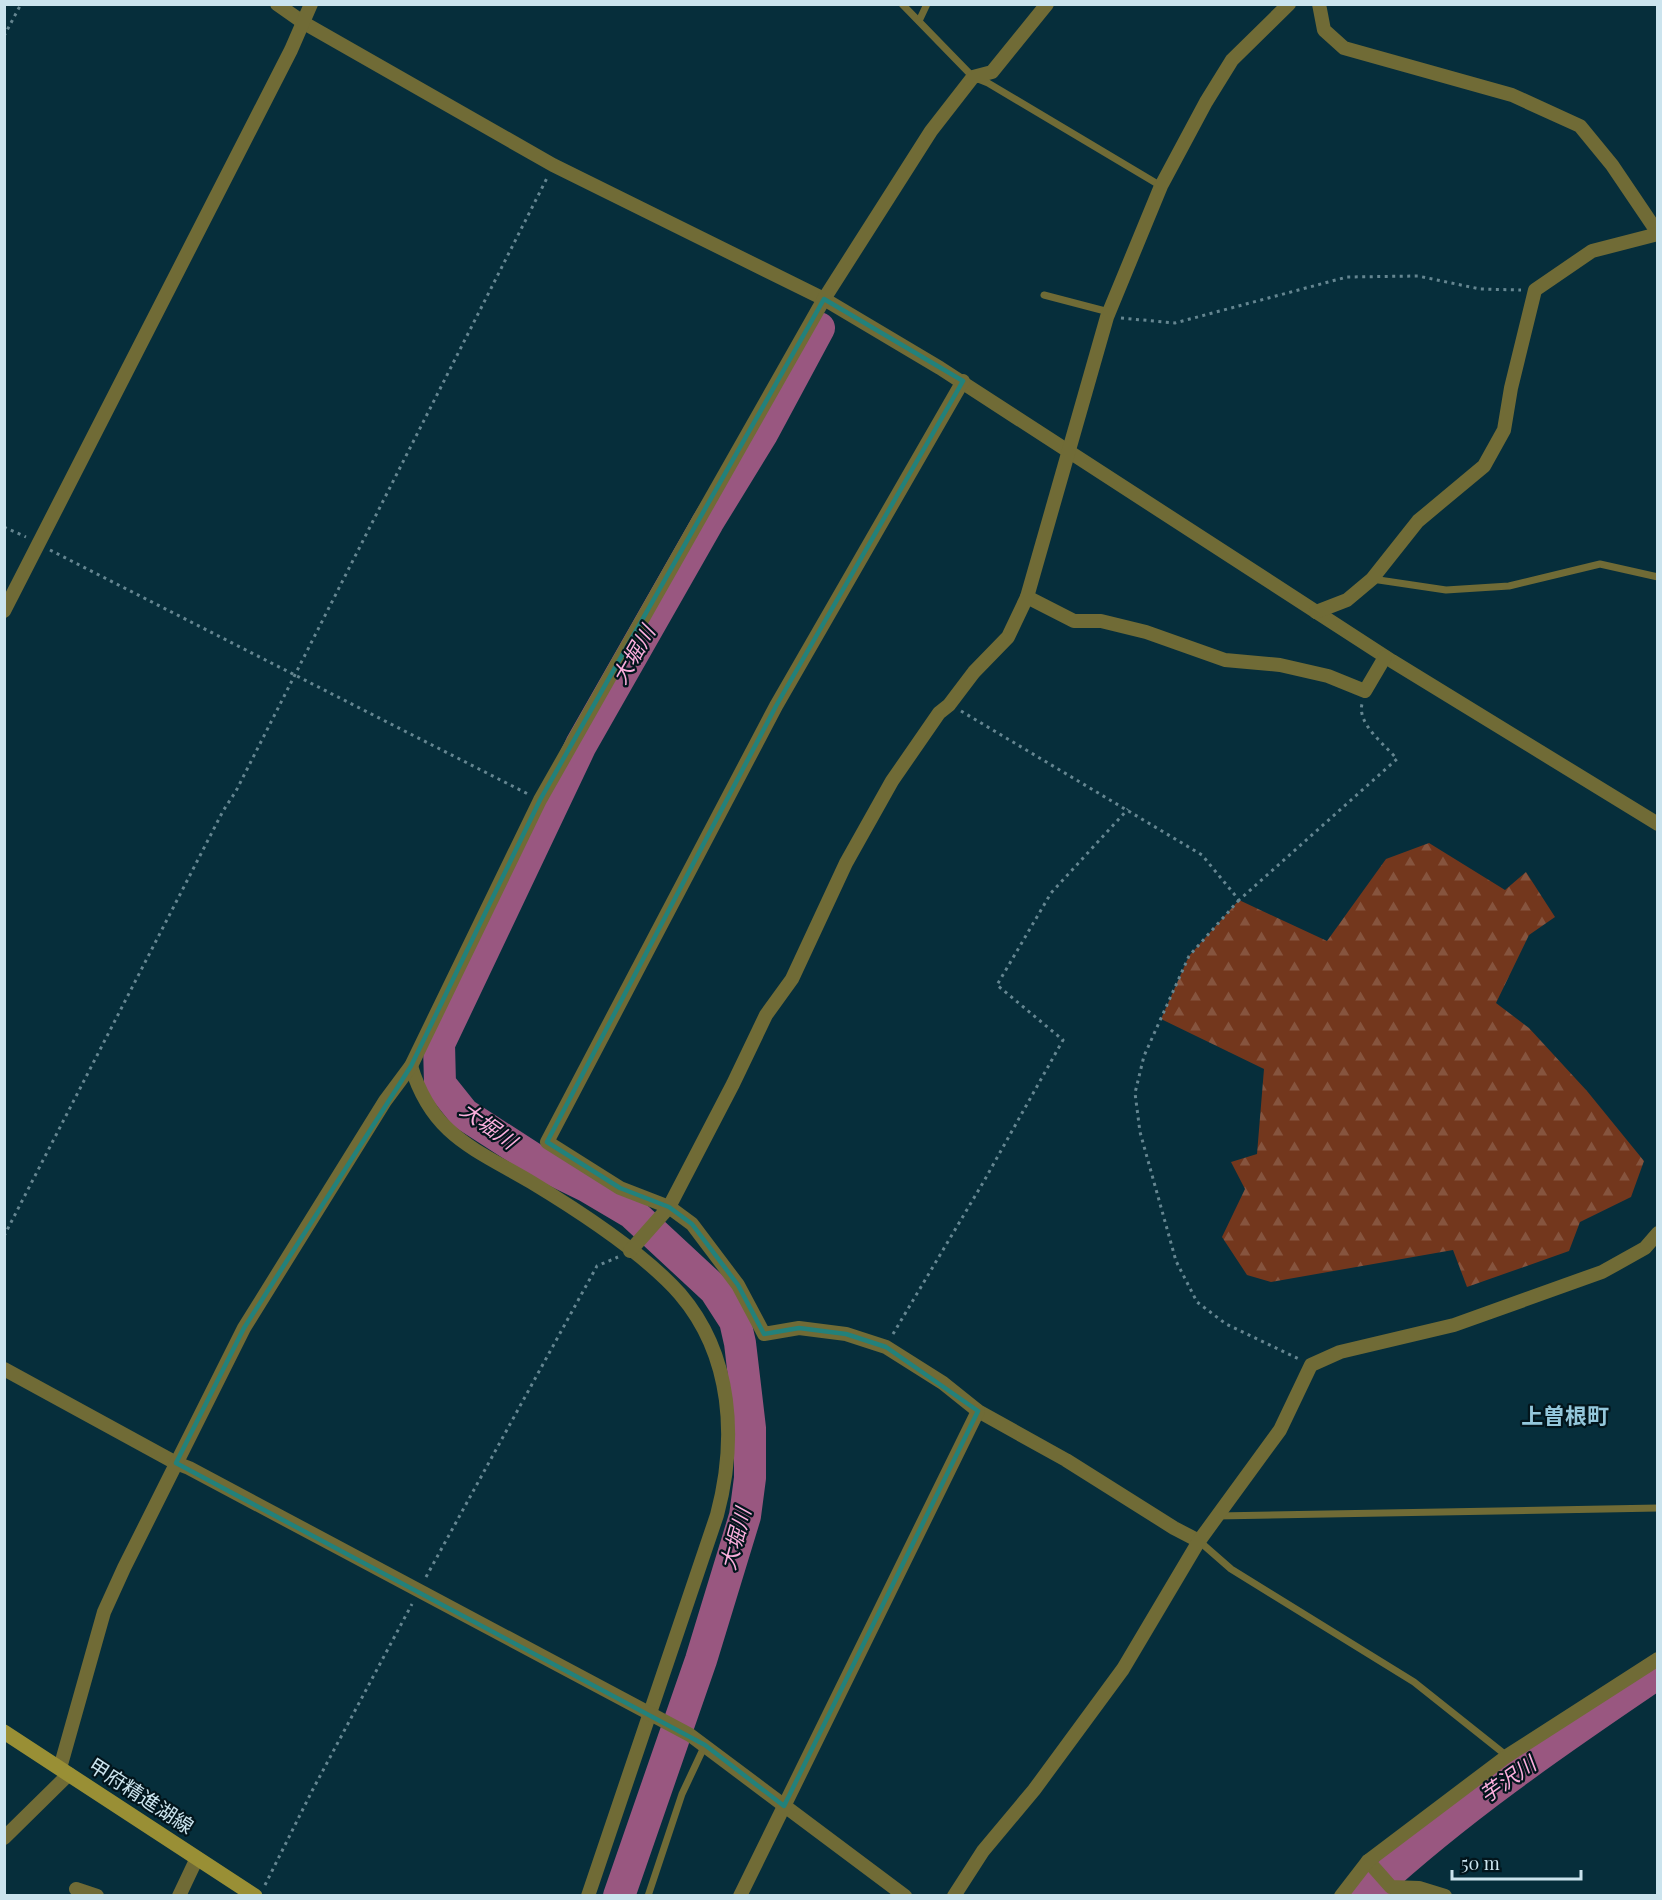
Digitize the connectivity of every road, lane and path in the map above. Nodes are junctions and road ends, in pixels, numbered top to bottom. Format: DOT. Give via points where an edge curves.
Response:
graph roads {
  1 [pos="21,4"];
  2 [pos="277,4"];
  3 [pos="311,4"];
  4 [pos="902,4"];
  5 [pos="927,4"];
  6 [pos="1047,4"];
  7 [pos="1289,4"];
  8 [pos="1319,4"];
  9 [pos="919,21"];
  10 [pos="304,23"];
  11 [pos="4,36"];
  12 [pos="973,77"];
  13 [pos="553,165"];
  14 [pos="1161,186"];
  15 [pos="1658,234"];
  16 [pos="1535,290"];
  17 [pos="1044,295"];
  18 [pos="824,299"];
  19 [pos="1108,314"];
  20 [pos="963,381"];
  21 [pos="1068,449"];
  22 [pos="4,526"];
  23 [pos="39,544"];
  24 [pos="1658,577"];
  25 [pos="1372,579"];
  26 [pos="1027,597"];
  27 [pos="4,611"];
  28 [pos="1316,612"];
  29 [pos="1384,657"];
  30 [pos="293,674"];
  31 [pos="1365,690"];
  32 [pos="949,705"];
  33 [pos="540,800"];
  34 [pos="1128,810"];
  35 [pos="1658,824"];
  36 [pos="1239,900"];
  37 [pos="411,1066"];
  38 [pos="668,1207"];
  39 [pos="1658,1233"];
  40 [pos="4,1236"];
  41 [pos="631,1250"];
  42 [pos="886,1347"];
  43 [pos="1311,1365"];
  44 [pos="4,1369"];
  45 [pos="978,1411"];
  46 [pos="176,1463"];
  47 [pos="1658,1508"];
  48 [pos="1217,1516"];
  49 [pos="1199,1541"];
  50 [pos="418,1592"];
  51 [pos="1658,1659"];
  52 [pos="648,1713"];
  53 [pos="4,1732"];
  54 [pos="705,1745"];
  55 [pos="1507,1756"];
  56 [pos="65,1771"];
  57 [pos="784,1806"];
  58 [pos="4,1838"];
  59 [pos="197,1858"];
  60 [pos="1373,1866"];
  61 [pos="76,1889"];
  62 [pos="97,1896"];
  63 [pos="179,1896"];
  64 [pos="257,1896"];
  65 [pos="588,1896"];
  66 [pos="648,1896"];
  67 [pos="740,1896"];
  68 [pos="905,1896"];
  69 [pos="954,1896"];
  70 [pos="1341,1896"];
  71 [pos="1445,1896"];
  1 -- 11 [label="path"];
  2 -- 10 [label="street"];
  3 -- 10 [label="street"];
  4 -- 9 [label="lane"];
  5 -- 9 [label="lane"];
  6 -- 12 [label="street" via="992,72"];
  7 -- 14 [label="street" via="1232,60"];
  8 -- 15 [label="street" via="1324,30 1344,48 1512,96 1580,126"];
  9 -- 12 [label="lane"];
  10 -- 13 [label="street"];
  10 -- 23 [label="street"];
  12 -- 14 [label="lane"];
  12 -- 18 [label="street" via="932,131"];
  13 -- 18 [label="street"];
  13 -- 30 [label="path"];
  14 -- 19 [label="street"];
  15 -- 16 [label="street" via="1592,251"];
  16 -- 19 [label="path" via="1480,289 1418,276 1347,277 1175,322"];
  16 -- 25 [label="street" via="1504,430 1484,466 1418,522"];
  17 -- 19 [label="lane"];
  18 -- 20 [label="street"];
  18 -- 33 [label="street"];
  19 -- 21 [label="street"];
  20 -- 21 [label="street"];
  20 -- 38 [label="street" via="777,706 546,1142 620,1188"];
  21 -- 26 [label="street"];
  21 -- 28 [label="street"];
  22 -- 23 [label="path"];
  23 -- 27 [label="street"];
  23 -- 30 [label="path"];
  24 -- 25 [label="lane" via="1600,564 1509,586 1446,590"];
  25 -- 28 [label="street" via="1347,600"];
  26 -- 31 [label="street" via="1074,621 1101,621 1146,632 1225,660 1280,665"];
  26 -- 32 [label="street" via="1008,637"];
  28 -- 29 [label="street"];
  29 -- 31 [label="street"];
  29 -- 35 [label="street"];
  30 -- 33 [label="path"];
  30 -- 40 [label="path"];
  31 -- 36 [label="path" via="1359,712 1397,759"];
  32 -- 34 [label="path"];
  32 -- 38 [label="street" via="939,713 892,781 846,863 792,979 766,1015"];
  33 -- 37 [label="street"];
  34 -- 36 [label="path" via="1202,855"];
  34 -- 42 [label="path" via="1051,893 997,985 1063,1040"];
  36 -- 43 [label="path" via="1190,956 1144,1056 1135,1093 1140,1132 1176,1262 1197,1302 1226,1324"];
  37 -- 41 [label="street" via="419,1093 453,1135 570,1206"];
  37 -- 46 [label="street" via="385,1101 244,1328"];
  38 -- 41 [label="street"];
  38 -- 42 [label="street" via="692,1224 717,1255 764,1334 799,1328 846,1334"];
  39 -- 43 [label="street" via="1645,1248 1602,1272 1454,1325 1340,1352"];
  41 -- 50 [label="path" via="597,1266"];
  41 -- 52 [label="street" via="680,1295 700,1326 716,1361 730,1427 726,1476 717,1515"];
  42 -- 45 [label="street"];
  43 -- 48 [label="street" via="1280,1430"];
  44 -- 46 [label="street"];
  45 -- 49 [label="street"];
  45 -- 57 [label="street"];
  46 -- 50 [label="street"];
  46 -- 56 [label="street" via="104,1612"];
  47 -- 48 [label="lane"];
  48 -- 49 [label="street"];
  49 -- 55 [label="lane" via="1231,1569 1414,1682"];
  49 -- 69 [label="street" via="1123,1669 1034,1790 983,1851"];
  50 -- 52 [label="street"];
  50 -- 64 [label="path"];
  51 -- 55 [label="street"];
  52 -- 54 [label="street"];
  52 -- 65 [label="street"];
  53 -- 56 [label="main road, 甲府精進湖線"];
  54 -- 57 [label="street"];
  54 -- 66 [label="lane" via="682,1794"];
  55 -- 60 [label="street"];
  56 -- 58 [label="street"];
  56 -- 59 [label="main road, 甲府精進湖線"];
  57 -- 67 [label="street"];
  57 -- 68 [label="street"];
  59 -- 63 [label="street"];
  59 -- 64 [label="main road, 甲府精進湖線"];
  60 -- 70 [label="street"];
  60 -- 71 [label="street" via="1390,1887 1419,1888"];
  61 -- 62 [label="street"];
}
